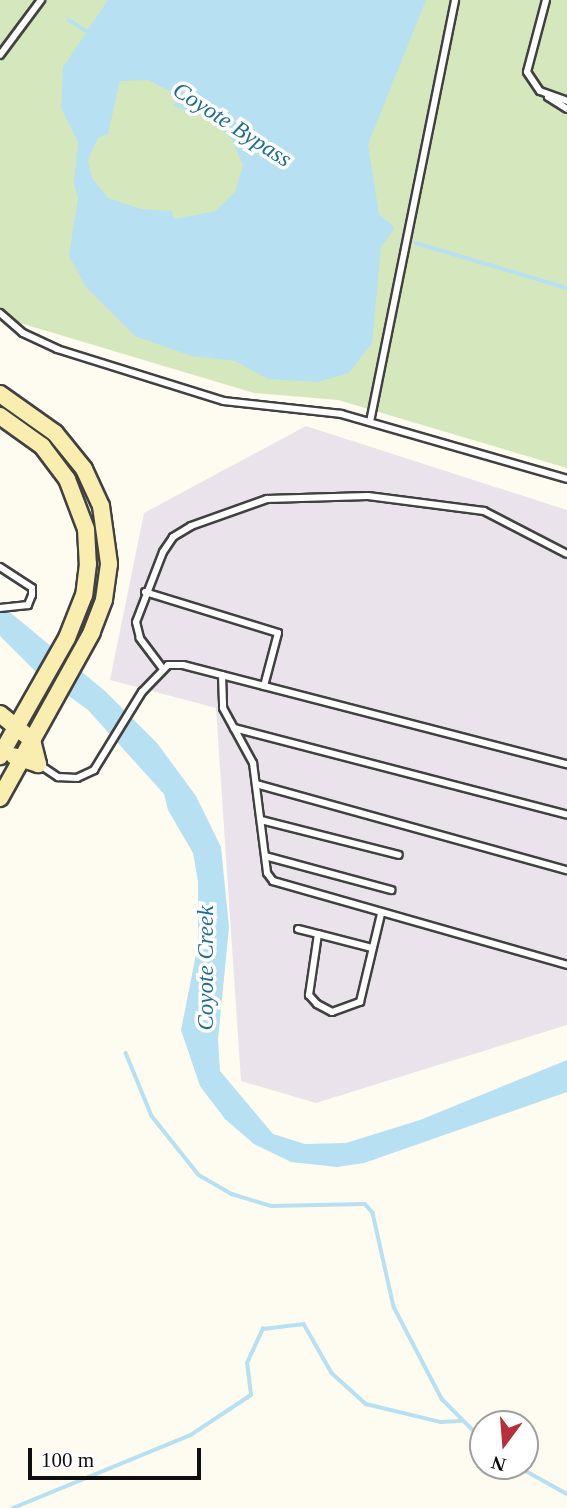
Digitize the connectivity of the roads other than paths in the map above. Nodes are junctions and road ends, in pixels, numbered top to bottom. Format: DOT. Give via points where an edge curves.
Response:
graph roads {
  1 [pos="41,0"];
  2 [pos="455,0"];
  3 [pos="546,0"];
  4 [pos="0,55"];
  5 [pos="540,90"];
  6 [pos="567,100"];
  7 [pos="567,109"];
  8 [pos="0,313"];
  9 [pos="0,394"];
  10 [pos="0,416"];
  11 [pos="370,422"];
  12 [pos="44,423"];
  13 [pos="31,437"];
  14 [pos="567,479"];
  15 [pos="567,554"];
  16 [pos="0,567"];
  17 [pos="145,592"];
  18 [pos="0,608"];
  19 [pos="163,669"];
  20 [pos="222,675"];
  21 [pos="264,686"];
  22 [pos="0,714"];
  23 [pos="16,727"];
  24 [pos="234,728"];
  25 [pos="32,740"];
  26 [pos="1,750"];
  27 [pos="20,760"];
  28 [pos="38,764"];
  29 [pos="567,764"];
  30 [pos="256,784"];
  31 [pos="0,798"];
  32 [pos="567,815"];
  33 [pos="261,820"];
  34 [pos="399,855"];
  35 [pos="265,856"];
  36 [pos="567,870"];
  37 [pos="391,890"];
  38 [pos="381,914"];
  39 [pos="298,929"];
  40 [pos="318,934"];
  41 [pos="372,948"];
  42 [pos="567,965"];
  1 -- 4 [label="lane"];
  2 -- 11 [label="lane"];
  3 -- 5 [label="lane" via="527,72"];
  5 -- 6 [label="lane"];
  5 -- 7 [label="lane"];
  8 -- 11 [label="lane" via="23,333 57,349 224,401 341,414"];
  9 -- 12 [label="main road"];
  10 -- 13 [label="main road"];
  11 -- 14 [label="lane"];
  12 -- 13 [label="main road"];
  12 -- 25 [label="main road" via="84,469 106,525 108,583 99,617"];
  13 -- 23 [label="main road" via="67,479 86,529 84,595 67,638"];
  15 -- 17 [label="lane" via="484,511 368,496 267,499 173,537"];
  16 -- 18 [label="lane" via="32,588 28,605"];
  17 -- 19 [label="lane" via="136,622 140,638"];
  17 -- 21 [label="lane" via="278,633"];
  19 -- 20 [label="lane" via="183,665"];
  19 -- 28 [label="lane" via="142,692 94,770 77,778 58,777"];
  20 -- 21 [label="lane"];
  20 -- 24 [label="lane" via="223,708"];
  21 -- 29 [label="lane"];
  22 -- 23 [label="main road"];
  23 -- 25 [label="main road"];
  23 -- 26 [label="main road"];
  24 -- 30 [label="lane" via="253,763"];
  24 -- 32 [label="lane"];
  25 -- 27 [label="main road"];
  25 -- 28 [label="main road"];
  26 -- 27 [label="main road"];
  27 -- 28 [label="main road"];
  27 -- 31 [label="main road"];
  30 -- 33 [label="lane"];
  30 -- 36 [label="lane"];
  33 -- 34 [label="lane"];
  33 -- 35 [label="lane"];
  35 -- 37 [label="lane"];
  35 -- 38 [label="lane" via="273,881"];
  38 -- 41 [label="lane"];
  38 -- 42 [label="lane"];
  39 -- 40 [label="lane"];
  40 -- 41 [label="lane"];
  40 -- 41 [label="lane" via="309,995 332,1012 360,1002"];
}
